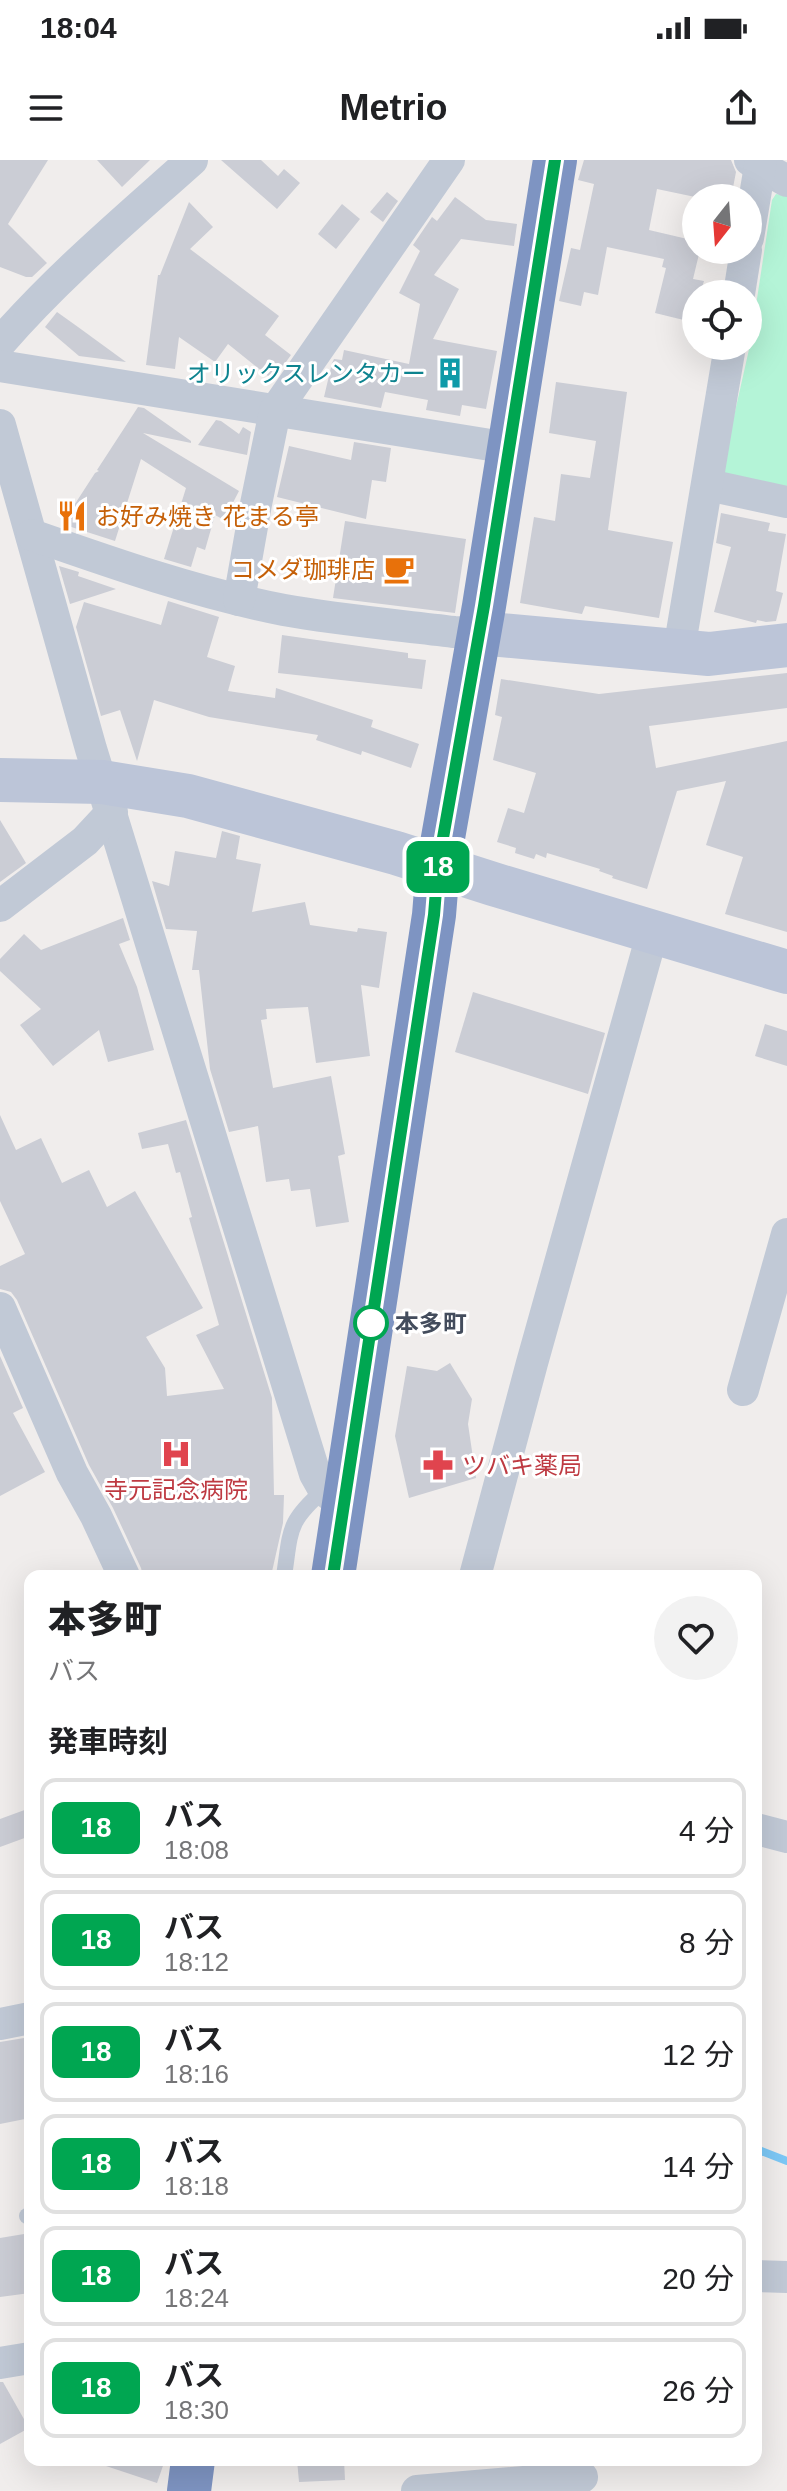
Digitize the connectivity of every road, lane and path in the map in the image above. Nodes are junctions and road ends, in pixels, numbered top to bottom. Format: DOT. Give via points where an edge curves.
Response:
graph roads {
  1 [pos="192,160"];
  2 [pos="449,160"];
  3 [pos="555,160"];
  4 [pos="0,343"];
  5 [pos="728,360"];
  6 [pos="0,366"];
  7 [pos="275,411"];
  8 [pos="0,425"];
  9 [pos="509,448"];
  10 [pos="708,485"];
  11 [pos="787,502"];
  12 [pos="32,535"];
  13 [pos="239,600"];
  14 [pos="479,633"];
  15 [pos="787,645"];
  16 [pos="679,650"];
  17 [pos="0,780"];
  18 [pos="107,797"];
  19 [pos="438,866"];
  20 [pos="0,906"];
  21 [pos="653,931"];
  22 [pos="787,972"];
  23 [pos="787,1234"];
  24 [pos="779,1295"];
  25 [pos="0,1308"];
  26 [pos="743,1390"];
  27 [pos="333,1498"];
  28 [pos="121,1570"];
  29 [pos="285,1570"];
  30 [pos="333,1570"];
  31 [pos="477,1570"];
  32 [pos="762,1831"];
  33 [pos="787,1837"];
  34 [pos="24,2019"];
  35 [pos="0,2024"];
  36 [pos="762,2276"];
  37 [pos="787,2277"];
  38 [pos="24,2359"];
  39 [pos="0,2363"];
  40 [pos="192,2466"];
  41 [pos="582,2476"];
  42 [pos="189,2491"];
  43 [pos="417,2491"];
  1 -- 4 [label="street" via="93,247"];
  2 -- 7 [label="street"];
  3 -- 9 [label="highway"];
  5 -- 10 [label="street"];
  6 -- 7 [label="street"];
  7 -- 9 [label="street"];
  7 -- 13 [label="street"];
  8 -- 12 [label="street"];
  9 -- 14 [label="highway"];
  10 -- 11 [label="street"];
  10 -- 16 [label="street"];
  12 -- 13 [label="street"];
  12 -- 18 [label="street"];
  13 -- 14 [label="street"];
  14 -- 16 [label="street"];
  14 -- 19 [label="highway"];
  15 -- 16 [label="street" via="709,654"];
  17 -- 18 [label="street"];
  18 -- 19 [label="street" via="188,796"];
  18 -- 20 [label="street" via="85,841"];
  18 -- 27 [label="street" via="315,1474"];
  19 -- 21 [label="street"];
  19 -- 27 [label="highway" via="434,915"];
  21 -- 22 [label="street"];
  21 -- 31 [label="street"];
  23 -- 24 [label="street"];
  24 -- 26 [label="street"];
  25 -- 28 [label="street"];
  27 -- 29 [label="lane" via="296,1517"];
  27 -- 30 [label="highway"];
  32 -- 33 [label="street"];
  34 -- 35 [label="street"];
  36 -- 37 [label="street"];
  38 -- 39 [label="street"];
  40 -- 42 [label="highway"];
  41 -- 43 [label="street"];
}
